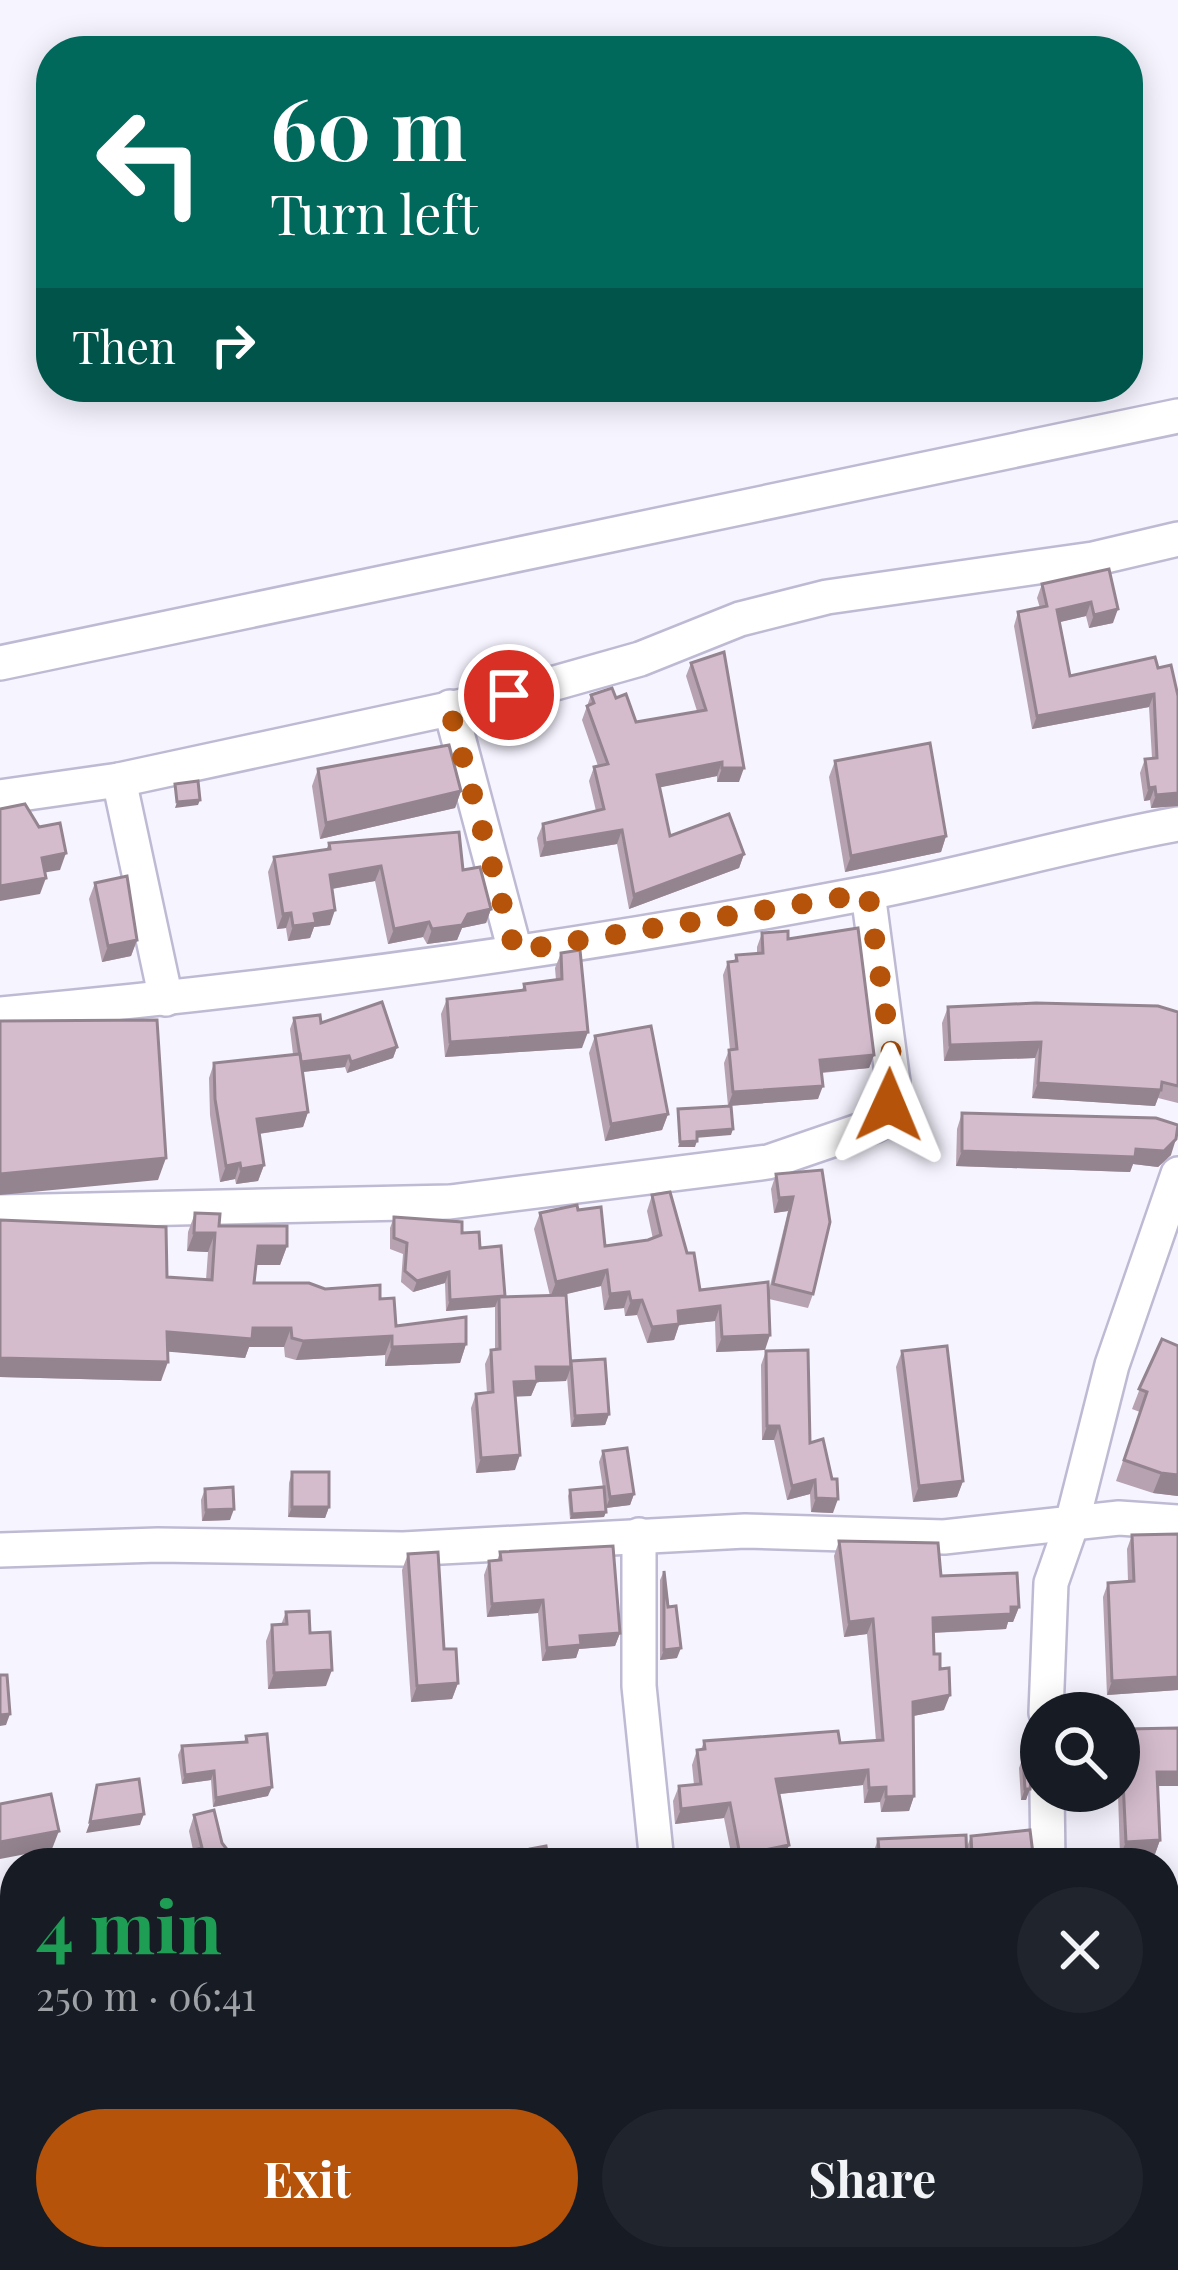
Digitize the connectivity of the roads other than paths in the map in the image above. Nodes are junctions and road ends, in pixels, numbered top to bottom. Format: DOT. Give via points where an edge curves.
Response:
graph roads {
  1 [pos="1178,416"];
  2 [pos="1178,539"];
  3 [pos="0,663"];
  4 [pos="449,707"];
  5 [pos="119,780"];
  6 [pos="0,797"];
  7 [pos="1178,824"];
  8 [pos="868,893"];
  9 [pos="515,951"];
  10 [pos="166,999"];
  11 [pos="0,1014"];
  12 [pos="1178,1174"];
  13 [pos="0,1212"];
  14 [pos="1072,1522"];
  15 [pos="1178,1522"];
  16 [pos="639,1535"];
  17 [pos="0,1550"];
  18 [pos="1047,1692"];
  19 [pos="1047,1812"];
  20 [pos="655,1848"];
  21 [pos="1048,1848"];
  1 -- 3 [label="street"];
  2 -- 4 [label="street" via="826,598 640,659"];
  4 -- 5 [label="street"];
  4 -- 9 [label="street"];
  5 -- 6 [label="street"];
  5 -- 10 [label="street"];
  7 -- 8 [label="street"];
  8 -- 9 [label="street"];
  8 -- 13 [label="street" via="892,1070 889,1105 876,1125 767,1162 451,1202"];
  9 -- 10 [label="street"];
  10 -- 11 [label="street"];
  12 -- 14 [label="street" via="1112,1365"];
  14 -- 15 [label="street"];
  14 -- 16 [label="street" via="944,1537"];
  14 -- 18 [label="street" via="1051,1583"];
  16 -- 17 [label="street" via="403,1549"];
  16 -- 20 [label="street" via="639,1686"];
  19 -- 21 [label="street"];
}
